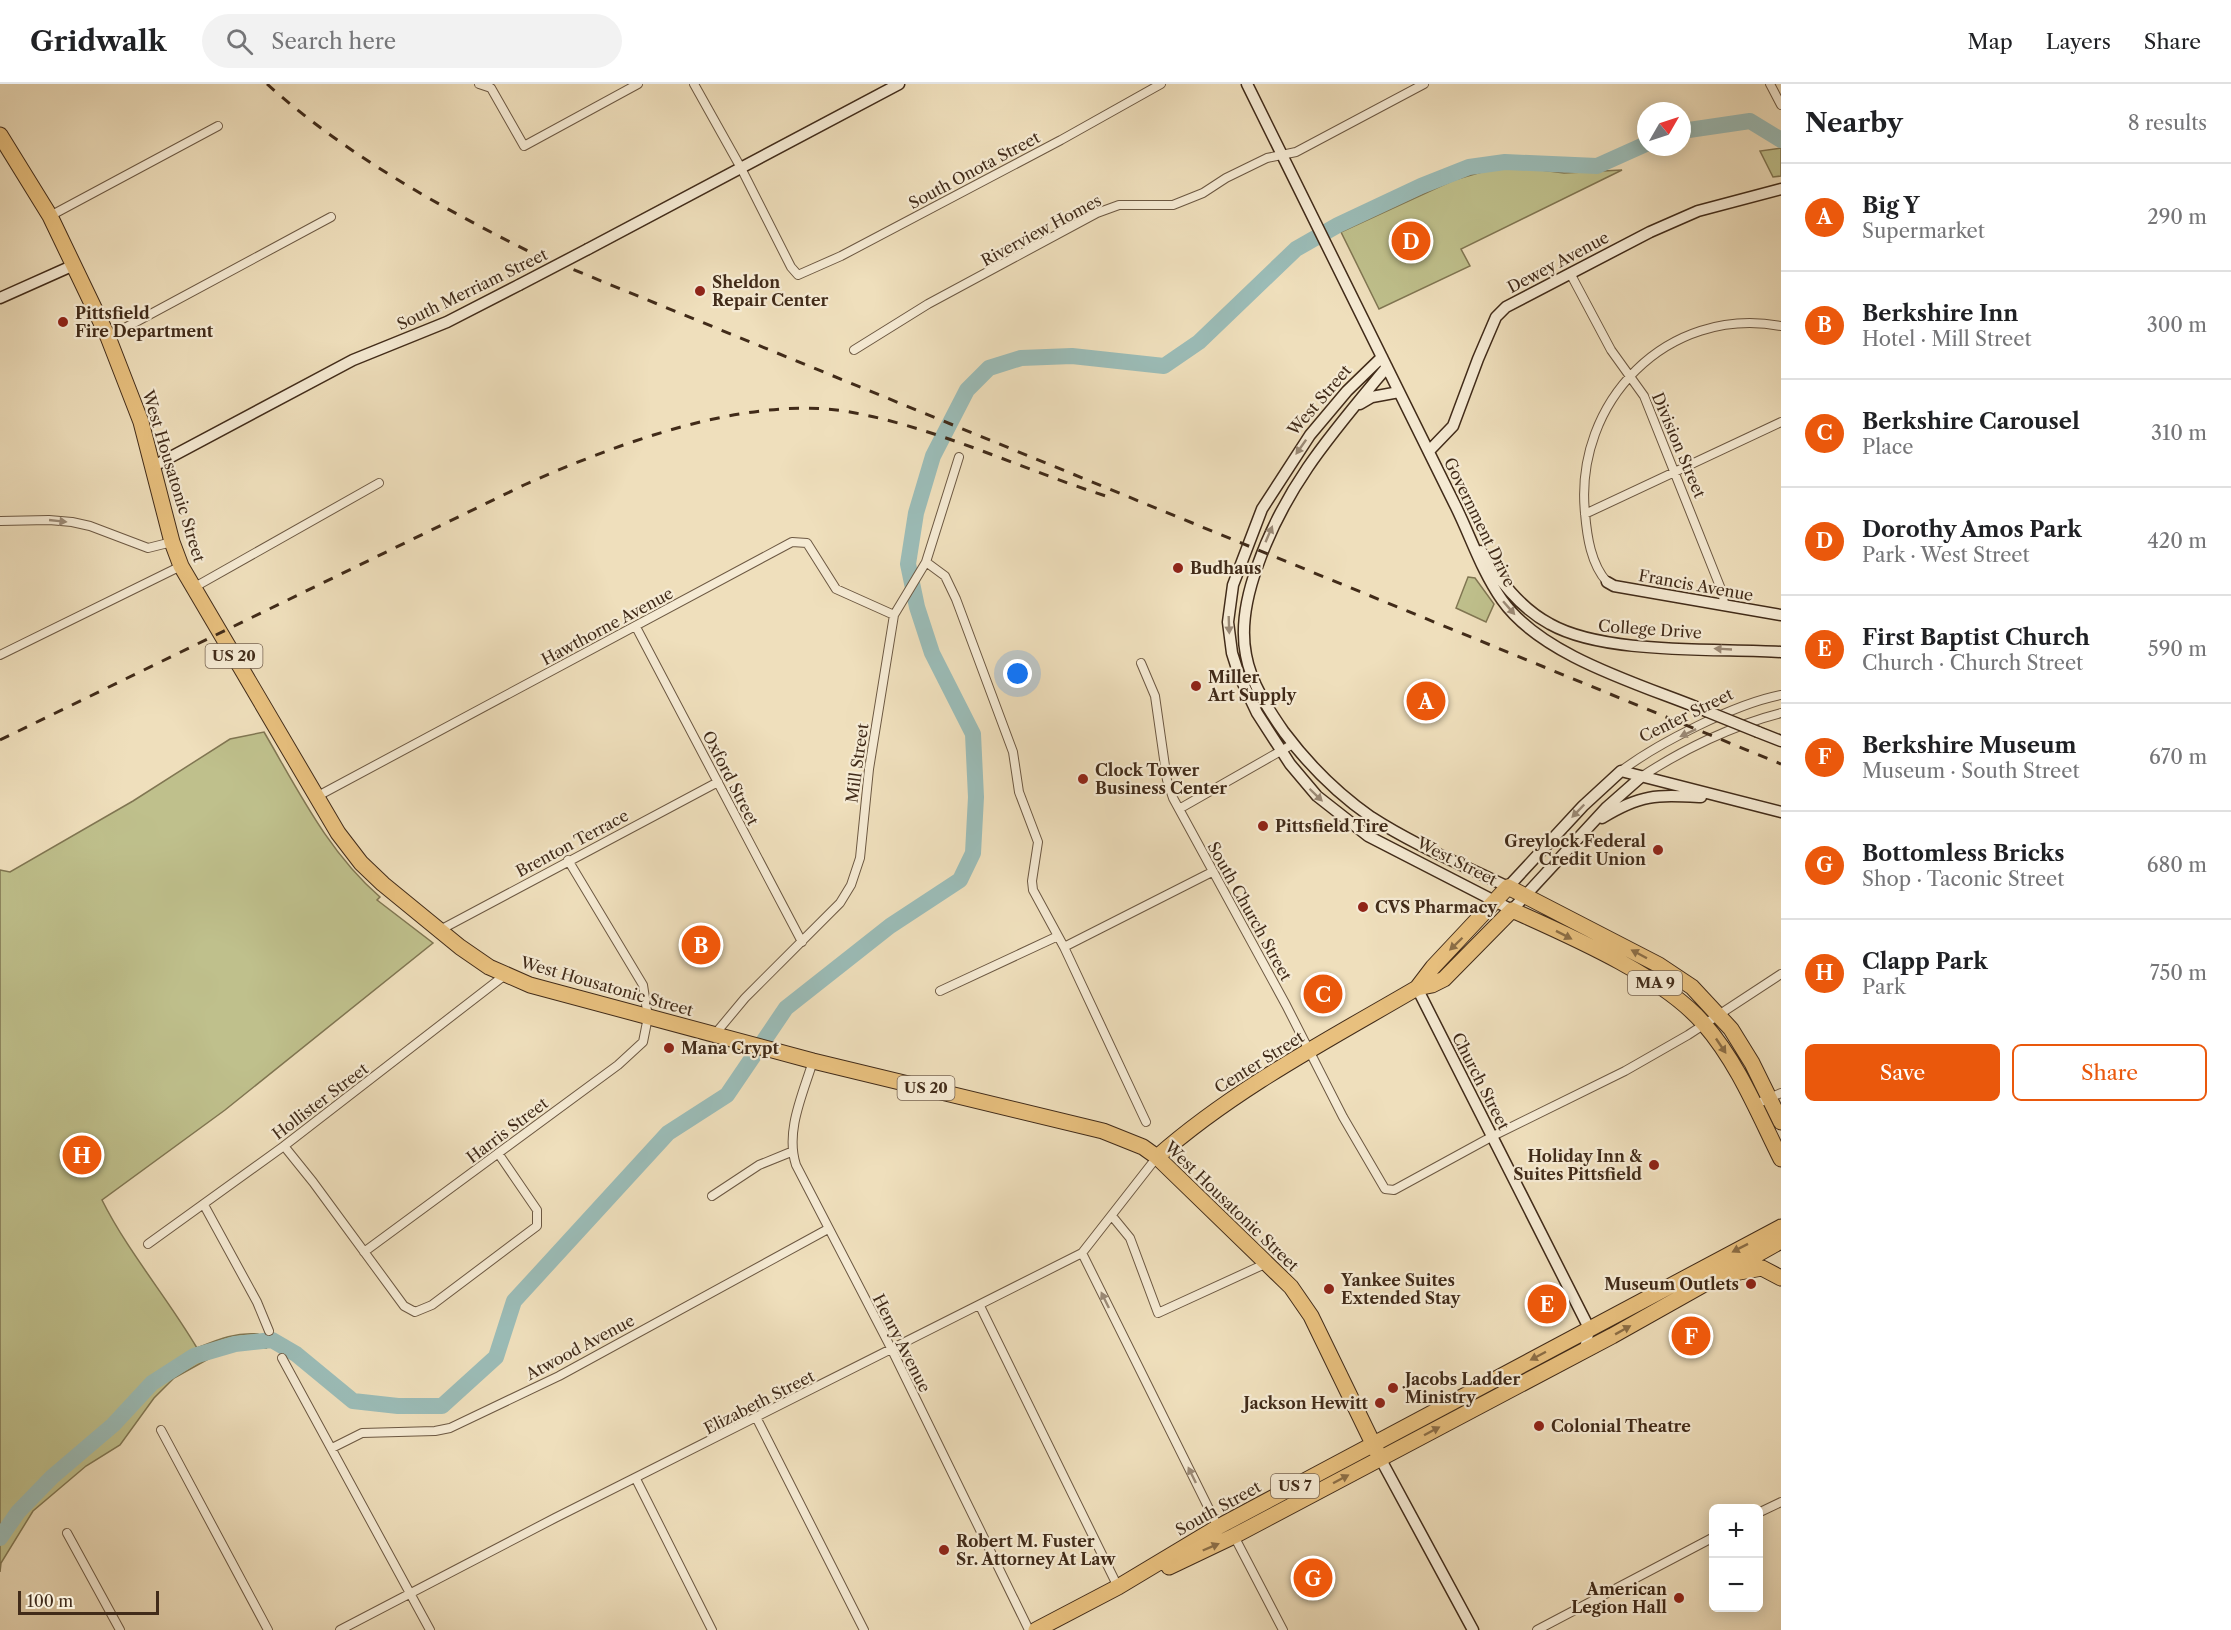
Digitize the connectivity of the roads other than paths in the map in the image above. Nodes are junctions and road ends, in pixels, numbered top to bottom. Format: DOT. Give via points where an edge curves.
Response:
graph roads {
  1 [pos="479,84"];
  2 [pos="638,84"];
  3 [pos="694,84"];
  4 [pos="899,84"];
  5 [pos="1161,84"];
  6 [pos="1247,84"];
  7 [pos="1424,84"];
  8 [pos="1770,84"];
  9 [pos="491,86"];
  10 [pos="1781,105"];
  11 [pos="218,126"];
  12 [pos="0,135"];
  13 [pos="1283,155"];
  14 [pos="741,168"];
  15 [pos="1781,189"];
  16 [pos="50,216"];
  17 [pos="331,217"];
  18 [pos="74,264"];
  19 [pos="1570,273"];
  20 [pos="0,298"];
  21 [pos="1781,326"];
  22 [pos="108,337"];
  23 [pos="854,350"];
  24 [pos="1384,362"];
  25 [pos="1629,377"];
  26 [pos="1399,392"];
  27 [pos="1347,415"];
  28 [pos="1781,422"];
  29 [pos="1429,451"];
  30 [pos="959,457"];
  31 [pos="152,467"];
  32 [pos="1676,472"];
  33 [pos="379,483"];
  34 [pos="1585,513"];
  35 [pos="1462,520"];
  36 [pos="0,521"];
  37 [pos="172,542"];
  38 [pos="926,562"];
  39 [pos="181,566"];
  40 [pos="1607,582"];
  41 [pos="193,588"];
  42 [pos="1724,606"];
  43 [pos="894,615"];
  44 [pos="1781,615"];
  45 [pos="636,627"];
  46 [pos="1781,652"];
  47 [pos="0,655"];
  48 [pos="1141,663"];
  49 [pos="1781,695"];
  50 [pos="1781,713"];
  51 [pos="1781,741"];
  52 [pos="1293,744"];
  53 [pos="1281,751"];
  54 [pos="1621,771"];
  55 [pos="1641,777"];
  56 [pos="718,782"];
  57 [pos="316,797"];
  58 [pos="1719,798"];
  59 [pos="1179,809"];
  60 [pos="1781,812"];
  61 [pos="1592,825"];
  62 [pos="568,860"];
  63 [pos="1212,872"];
  64 [pos="1508,887"];
  65 [pos="1525,895"];
  66 [pos="1496,901"];
  67 [pos="1512,910"];
  68 [pos="440,930"];
  69 [pos="1058,936"];
  70 [pos="802,942"];
  71 [pos="1064,947"];
  72 [pos="1781,974"];
  73 [pos="505,975"];
  74 [pos="1417,988"];
  75 [pos="940,991"];
  76 [pos="1719,1013"];
  77 [pos="648,1017"];
  78 [pos="1704,1024"];
  79 [pos="721,1036"];
  80 [pos="1309,1052"];
  81 [pos="813,1061"];
  82 [pos="1775,1096"];
  83 [pos="1754,1105"];
  84 [pos="1146,1122"];
  85 [pos="1781,1122"];
  86 [pos="1493,1136"];
  87 [pos="284,1146"];
  88 [pos="791,1152"];
  89 [pos="498,1153"];
  90 [pos="1157,1157"];
  91 [pos="1781,1159"];
  92 [pos="712,1196"];
  93 [pos="204,1205"];
  94 [pos="1112,1216"];
  95 [pos="1781,1227"];
  96 [pos="828,1229"];
  97 [pos="1781,1241"];
  98 [pos="148,1244"];
  99 [pos="364,1252"];
  100 [pos="1082,1253"];
  101 [pos="1267,1263"];
  102 [pos="1781,1278"];
  103 [pos="1690,1292"];
  104 [pos="980,1306"];
  105 [pos="1589,1328"];
  106 [pos="269,1331"];
  107 [pos="891,1350"];
  108 [pos="1586,1350"];
  109 [pos="282,1358"];
  110 [pos="757,1419"];
  111 [pos="161,1430"];
  112 [pos="1372,1445"];
  113 [pos="332,1448"];
  114 [pos="1380,1458"];
  115 [pos="636,1479"];
  116 [pos="1781,1502"];
  117 [pos="1763,1511"];
  118 [pos="1218,1527"];
  119 [pos="67,1533"];
  120 [pos="1234,1536"];
  121 [pos="1709,1539"];
  122 [pos="1119,1587"];
  123 [pos="410,1592"];
  124 [pos="120,1630"];
  125 [pos="268,1630"];
  126 [pos="340,1630"];
  127 [pos="430,1630"];
  128 [pos="712,1630"];
  129 [pos="864,1630"];
  130 [pos="1029,1630"];
  131 [pos="1036,1630"];
  132 [pos="1282,1630"];
  133 [pos="1473,1630"];
  134 [pos="1537,1630"];
  1 -- 9 [label="street"];
  2 -- 9 [label="street" via="524,146"];
  3 -- 14 [label="street"];
  4 -- 14 [label="street, South Merriam Street"];
  5 -- 14 [label="street, South Onota Street" via="841,256 798,275"];
  6 -- 13 [label="street"];
  7 -- 13 [label="street, Riverview Homes" via="1299,151"];
  8 -- 10 [label="street"];
  11 -- 16 [label="street"];
  12 -- 16 [label="highway, West Housatonic Street / US 20"];
  13 -- 23 [label="street, Riverview Homes" via="1267,158 1173,205 1119,205 1097,213 928,304"];
  13 -- 24 [label="street"];
  14 -- 31 [label="street, South Merriam Street, bridge" via="447,322 353,360"];
  15 -- 19 [label="street, Dewey Avenue" via="1698,211"];
  16 -- 18 [label="highway, West Housatonic Street / US 20"];
  17 -- 22 [label="street"];
  18 -- 20 [label="street"];
  18 -- 22 [label="highway, West Housatonic Street / US 20"];
  19 -- 25 [label="street, Division Street"];
  19 -- 29 [label="street, Dewey Avenue" via="1506,307 1496,317 1453,426"];
  21 -- 25 [label="street" via="1744,322 1693,332"];
  22 -- 31 [label="highway, West Housatonic Street / US 20" via="141,422"];
  24 -- 26 [label="street, Government Drive"];
  24 -- 27 [label="street, West Street"];
  24 -- 53 [label="street, West Street, one-way" via="1325,416 1280,477 1248,539 1233,585 1228,622 1232,653 1246,691"];
  25 -- 32 [label="street, Division Street" via="1644,396"];
  25 -- 34 [label="street" via="1601,416 1588,451 1582,488"];
  26 -- 27 [label="street, West Street" via="1372,398"];
  26 -- 29 [label="street, Government Drive"];
  52 -- 27 [label="street, West Street, one-way" via="1252,676 1244,639 1245,611 1252,581 1278,514 1307,465"];
  28 -- 32 [label="street"];
  29 -- 35 [label="street, Government Drive"];
  30 -- 38 [label="street, Mill Street"];
  31 -- 37 [label="highway, West Housatonic Street / US 20"];
  32 -- 34 [label="street"];
  32 -- 42 [label="street, Division Street" via="1723,594"];
  33 -- 41 [label="street"];
  34 -- 40 [label="street" via="1596,568"];
  46 -- 35 [label="street, College Drive, one-way" via="1613,644 1560,629 1533,613 1505,585"];
  35 -- 51 [label="street, Government Drive, one-way, bridge" via="1492,585 1513,613 1556,647"];
  36 -- 37 [label="street, one-way" via="72,522 148,548"];
  37 -- 39 [label="highway, West Housatonic Street / US 20"];
  38 -- 43 [label="street, Mill Street"];
  38 -- 69 [label="street" via="945,576 1006,729 1019,792 1038,842 1033,890"];
  39 -- 41 [label="highway, West Housatonic Street / US 20"];
  39 -- 47 [label="street"];
  40 -- 42 [label="street, Francis Avenue" via="1660,596"];
  41 -- 57 [label="highway, West Housatonic Street / US 20"];
  42 -- 44 [label="street, Francis Avenue"];
  43 -- 45 [label="street, Hawthorne Avenue" via="836,589 813,550 799,541"];
  43 -- 70 [label="street, Mill Street" via="869,769 860,858 846,896"];
  45 -- 56 [label="street, Oxford Street"];
  45 -- 57 [label="street, Hawthorne Avenue"];
  48 -- 59 [label="street, South Church Street" via="1155,696 1167,780"];
  49 -- 54 [label="street, Center Street, one-way" via="1745,706 1655,748"];
  50 -- 55 [label="street, Center Street" via="1730,732"];
  52 -- 53 [label="street"];
  52 -- 64 [label="street, West Street" via="1331,784 1372,817"];
  53 -- 59 [label="street"];
  53 -- 66 [label="street, West Street, one-way" via="1317,796 1356,828"];
  54 -- 55 [label="street"];
  54 -- 64 [label="street, Center Street, one-way"];
  55 -- 58 [label="street"];
  55 -- 61 [label="street, Center Street"];
  56 -- 62 [label="street, Brenton Terrace"];
  56 -- 70 [label="street, Oxford Street"];
  57 -- 68 [label="highway, West Housatonic Street / US 20" via="362,863"];
  58 -- 60 [label="street"];
  58 -- 61 [label="street" via="1646,797 1625,804"];
  59 -- 63 [label="street, South Church Street"];
  61 -- 65 [label="street, Center Street"];
  62 -- 68 [label="street, Brenton Terrace"];
  62 -- 77 [label="street" via="643,985"];
  63 -- 71 [label="street"];
  63 -- 80 [label="street, South Church Street"];
  64 -- 65 [label="highway, West Street / MA 9"];
  64 -- 66 [label="highway, Center Street"];
  65 -- 67 [label="street, Center Street"];
  76 -- 65 [label="highway, West Street / MA 9, one-way" via="1667,970"];
  66 -- 67 [label="street, West Street"];
  66 -- 74 [label="highway, Center Street, one-way"];
  67 -- 74 [label="highway, Center Street" via="1443,979"];
  67 -- 78 [label="highway, West Street / MA 9, one-way" via="1658,984"];
  68 -- 73 [label="highway, West Housatonic Street / US 20"];
  69 -- 71 [label="street"];
  69 -- 75 [label="street"];
  70 -- 79 [label="street, Mill Street" via="745,998"];
  71 -- 84 [label="street"];
  72 -- 76 [label="street"];
  73 -- 77 [label="highway, West Housatonic Street / US 20"];
  73 -- 87 [label="street, Hollister Street"];
  74 -- 80 [label="highway, Center Street"];
  74 -- 86 [label="street, Church Street"];
  76 -- 78 [label="street"];
  76 -- 82 [label="highway, West Street / MA 9"];
  77 -- 79 [label="highway, West Housatonic Street / US 20"];
  77 -- 89 [label="street, Harris Street" via="643,1042 636,1051"];
  78 -- 83 [label="highway, West Street / MA 9, one-way"];
  78 -- 86 [label="street" via="1625,1071"];
  79 -- 81 [label="highway, West Housatonic Street / US 20"];
  80 -- 86 [label="street, South Church Street" via="1378,1180 1388,1191"];
  80 -- 90 [label="highway, Center Street" via="1205,1117"];
  81 -- 88 [label="street" via="791,1136"];
  81 -- 90 [label="highway, West Housatonic Street / US 20" via="1103,1131"];
  82 -- 83 [label="street"];
  82 -- 85 [label="highway, West Street / MA 9"];
  83 -- 91 [label="highway, West Street / MA 9"];
  86 -- 105 [label="street, Church Street"];
  87 -- 93 [label="street, Hollister Street"];
  87 -- 99 [label="street"];
  88 -- 92 [label="street" via="759,1165"];
  88 -- 96 [label="street, Henry Avenue"];
  89 -- 99 [label="street, Harris Street"];
  89 -- 99 [label="street" via="538,1217 537,1226 513,1246 423,1310 410,1311"];
  90 -- 94 [label="street, Elizabeth Street"];
  90 -- 101 [label="highway, West Housatonic Street / US 20"];
  93 -- 98 [label="street, Hollister Street"];
  93 -- 106 [label="street"];
  94 -- 100 [label="street, Elizabeth Street"];
  94 -- 101 [label="street" via="1130,1238 1158,1313"];
  95 -- 105 [label="highway, South Street / US 7, one-way"];
  96 -- 107 [label="street, Henry Avenue"];
  96 -- 113 [label="street, Atwood Avenue" via="559,1376 450,1428 362,1433"];
  97 -- 103 [label="highway"];
  100 -- 104 [label="street, Elizabeth Street"];
  118 -- 100 [label="street, one-way"];
  101 -- 112 [label="highway, West Housatonic Street / US 20" via="1291,1287 1311,1316"];
  102 -- 103 [label="highway, US 7" via="1762,1268 1750,1268"];
  108 -- 103 [label="highway, South Street / US 7, one-way"];
  104 -- 107 [label="street, Elizabeth Street"];
  104 -- 122 [label="street"];
  105 -- 108 [label="street"];
  105 -- 112 [label="highway, South Street / US 7, one-way"];
  107 -- 110 [label="street, Elizabeth Street"];
  107 -- 130 [label="street, Henry Avenue"];
  114 -- 108 [label="highway, South Street / US 7, one-way"];
  109 -- 113 [label="street"];
  110 -- 115 [label="street, Elizabeth Street"];
  110 -- 129 [label="street"];
  111 -- 125 [label="street"];
  112 -- 114 [label="highway, West Housatonic Street / US 20"];
  112 -- 118 [label="highway, South Street / US 7"];
  113 -- 123 [label="street"];
  120 -- 114 [label="highway, South Street / US 7, one-way"];
  114 -- 133 [label="street"];
  115 -- 123 [label="street, Elizabeth Street"];
  115 -- 128 [label="street"];
  116 -- 117 [label="street"];
  118 -- 122 [label="highway, South Street / US 7"];
  119 -- 124 [label="street"];
  122 -- 120 [label="highway, South Street / US 7, one-way"];
  120 -- 132 [label="street"];
  121 -- 134 [label="street"];
  122 -- 131 [label="highway, South Street / US 7"];
  123 -- 126 [label="street, Elizabeth Street"];
  123 -- 127 [label="street"];
}
